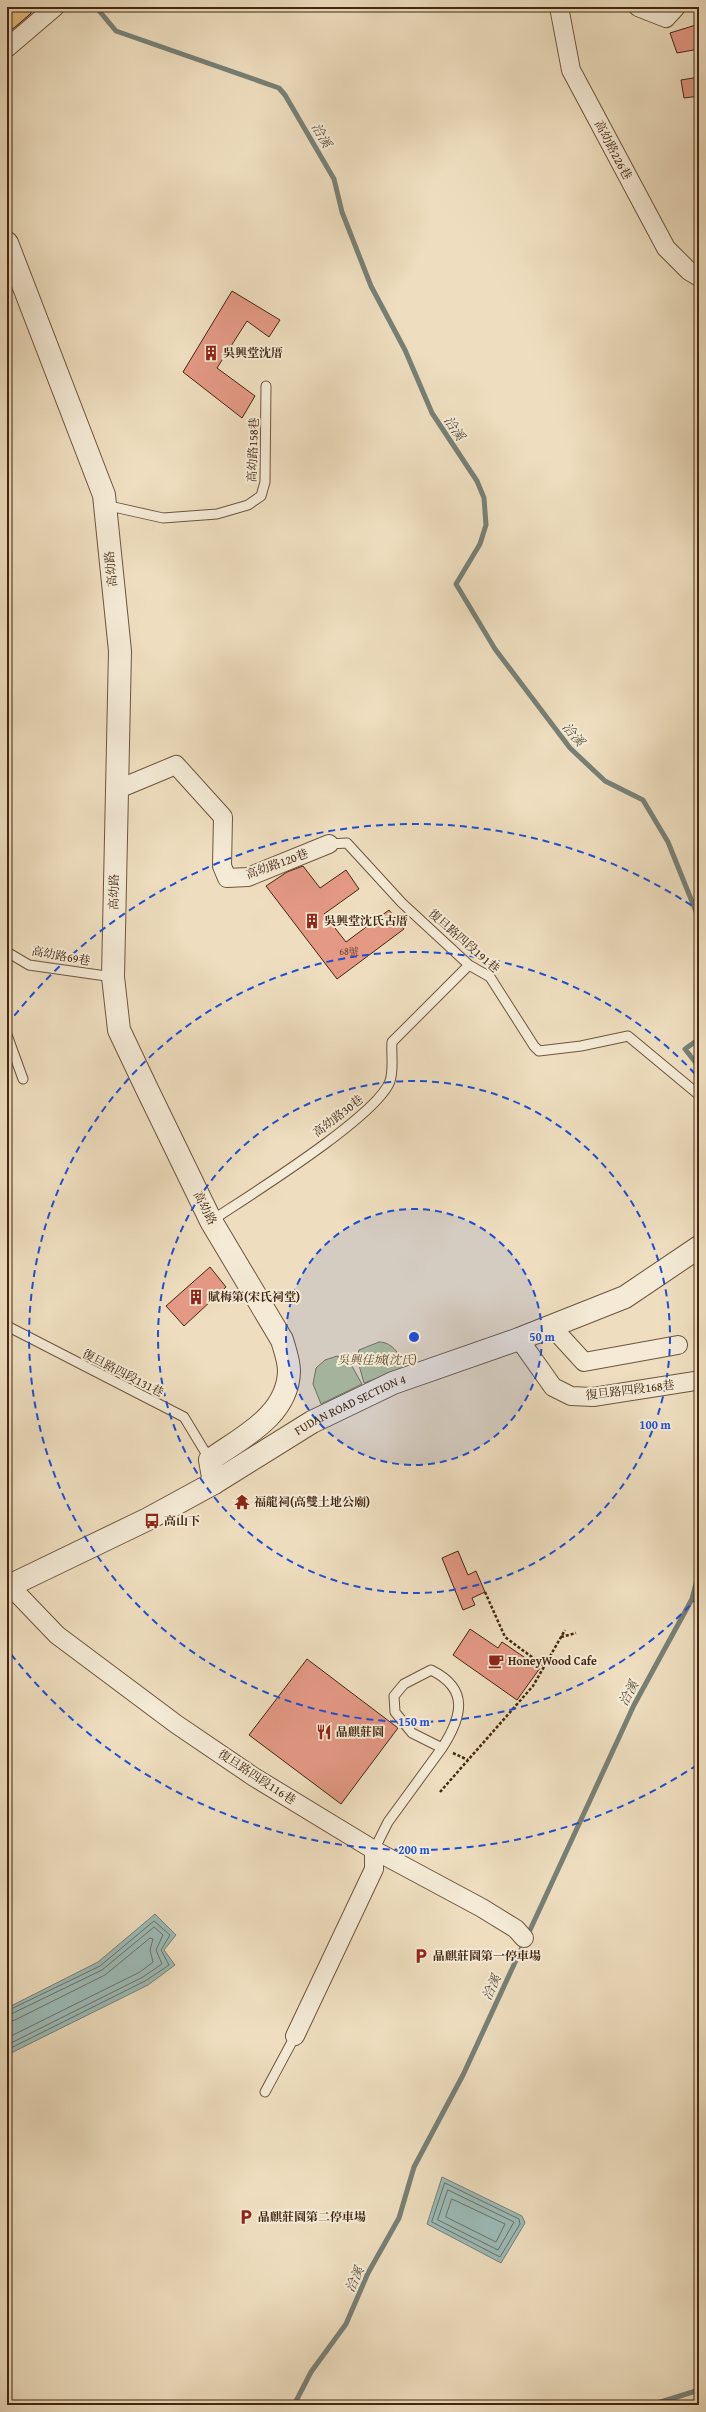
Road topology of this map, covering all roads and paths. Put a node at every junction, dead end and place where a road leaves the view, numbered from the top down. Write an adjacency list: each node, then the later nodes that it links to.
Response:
1 (21, 7): 6 (highway)
2 (55, 7): 7 (street)
3 (559, 7): 9 (street, 高幼路226巷)
4 (638, 7): 5 (street)
5 (676, 7)
6 (7, 20)
7 (7, 48)
8 (7, 243): 11 (street, 高幼路)
9 (699, 277)
10 (266, 386): 11 (lane, 高幼路158巷)
11 (105, 505): 12 (street, 高幼路)
12 (116, 790): 13 (street, 高幼路120巷); 16 (street, 高幼路)
13 (329, 844): 15 (lane, 復旦路四段191巷)
14 (7, 952): 16 (lane, 高幼路69巷)
15 (470, 965): 19 (lane, 復旦路四段191巷); 20 (lane, 高幼路30巷)
16 (113, 977): 20 (street, 高幼路)
17 (7, 1035): 18 (lane)
18 (23, 1080)
19 (699, 1095)
20 (212, 1221): 27 (street, 高幼路)
21 (699, 1247): 23 (street, FUDAN ROAD SECTION 4)
22 (7, 1326): 27 (lane, 復旦路四段131巷)
23 (552, 1327): 24 (street, FUDAN ROAD SECTION 4); 25 (street)
24 (519, 1340): 26 (street, 復旦路四段168巷); 28 (street, FUDAN ROAD SECTION 4)
25 (678, 1345)
26 (695, 1382)
27 (210, 1460): 28 (street)
28 (214, 1483): 29 (street, FUDAN ROAD SECTION 4)
29 (9, 1586): 37 (street, 復旦路四段116巷)
30 (485, 1592): 34 (path)
31 (565, 1630): 33 (path)
32 (576, 1633): 33 (path)
33 (561, 1637): 34 (path)
34 (544, 1666): 36 (path)
35 (442, 1748): 35 (lane); 37 (lane)
36 (440, 1792)
37 (374, 1850): 38 (street, 復旦路四段116巷); 39 (street)
38 (524, 1938)
39 (295, 2036): 40 (lane)
40 (265, 2092)

